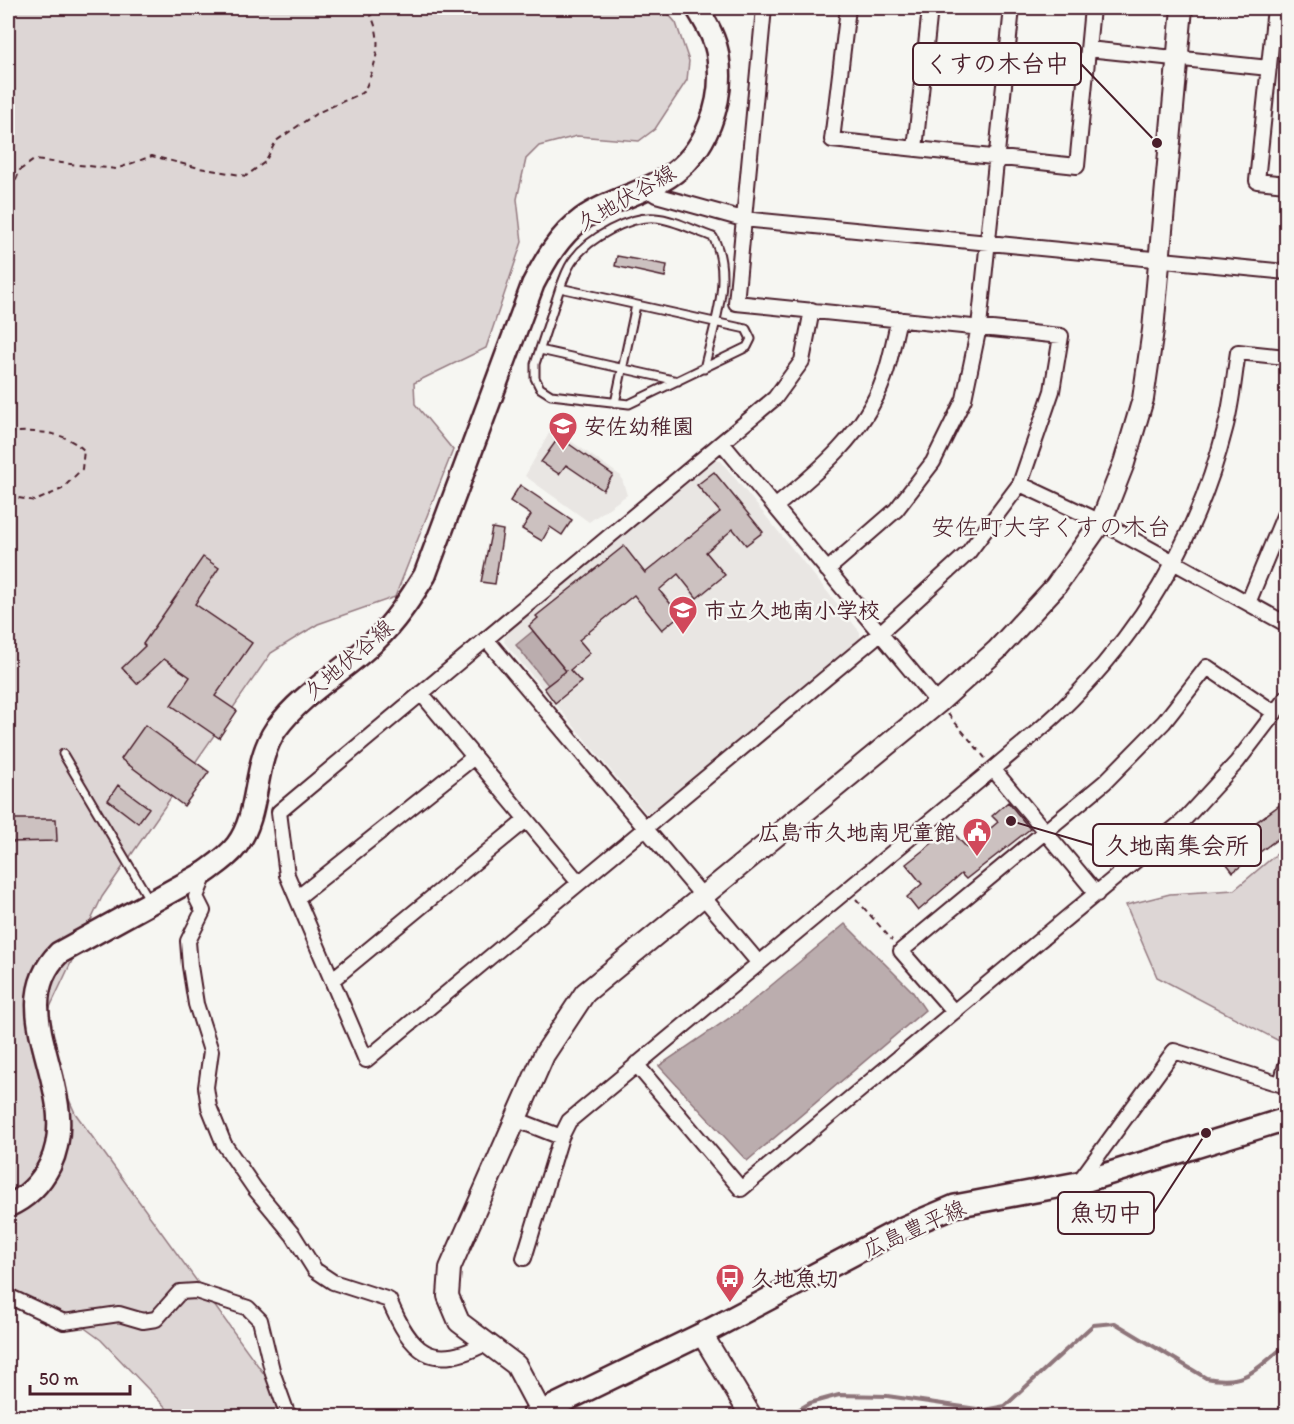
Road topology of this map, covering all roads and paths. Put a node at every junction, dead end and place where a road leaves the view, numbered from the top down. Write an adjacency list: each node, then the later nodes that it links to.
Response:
1 (367, 8): 17 (path)
2 (697, 8): 16 (main road, 久地伏谷線)
3 (764, 8): 18 (street)
4 (848, 8): 13 (street)
5 (930, 8): 13 (street)
6 (1012, 8): 14 (street)
7 (1092, 8): 10 (street)
8 (1182, 8): 11 (street)
9 (1275, 8): 12 (street)
10 (1089, 49): 11 (street); 14 (street)
11 (1178, 58): 12 (street); 20 (street)
12 (1269, 68): 15 (street)
13 (915, 149): 14 (street)
14 (997, 158): 19 (street)
15 (1287, 184)
16 (646, 189): 18 (street); 57 (main road, 久地伏谷線)
17 (8, 200)
18 (742, 219): 19 (street); 24 (street)
19 (988, 243): 20 (street); 27 (street)
20 (1158, 259): 21 (street); 40 (street)
21 (1287, 272)
22 (560, 288): 23 (lane); 26 (lane); 28 (lane)
23 (636, 305): 26 (lane); 30 (lane)
24 (812, 310): 25 (street); 35 (street)
25 (899, 319): 27 (street); 38 (street)
26 (714, 322): 31 (lane); 31 (lane)
27 (979, 327): 36 (street); 42 (street)
28 (540, 351): 30 (lane); 33 (lane)
29 (1287, 357): 41 (street)
30 (622, 369): 32 (lane); 33 (lane)
31 (704, 369): 32 (lane)
32 (678, 382): 33 (lane)
33 (615, 403)
34 (8, 432): 37 (path)
35 (722, 443): 38 (street); 46 (street)
36 (1020, 484): 40 (street); 45 (street)
37 (8, 496)
38 (775, 507): 42 (street)
39 (1287, 511): 43 (street)
40 (1101, 522): 41 (street); 49 (street)
41 (1176, 564): 43 (street); 53 (street)
42 (827, 570): 45 (street)
43 (1248, 603): 44 (street)
44 (1287, 624)
45 (879, 634): 49 (street); 55 (street)
46 (486, 639): 47 (street); 55 (street)
47 (421, 693): 52 (street); 62 (street)
48 (1287, 698): 50 (street)
49 (941, 706): 53 (path); 61 (street)
50 (1275, 713): 56 (street); 60 (street)
51 (63, 754): 63 (lane)
52 (474, 757): 54 (street); 62 (street)
53 (991, 765): 56 (street); 65 (street)
54 (526, 820): 58 (street); 66 (street)
55 (644, 829): 58 (street); 61 (street)
56 (1045, 831): 60 (street); 67 (street)
57 (206, 872): 63 (main road, 久地伏谷線); 79 (street)
58 (579, 883): 66 (street)
59 (852, 893): 64 (path)
60 (1097, 894): 67 (street)
61 (701, 896): 65 (street); 71 (street)
62 (297, 898): 66 (street)
63 (151, 901): 75 (main road, 久地伏谷線)
64 (897, 946)
65 (758, 962): 68 (street)
66 (332, 980)
67 (954, 1012): 68 (street)
68 (636, 1064): 73 (street)
69 (1287, 1065): 70 (street)
70 (1284, 1085): 74 (street)
71 (515, 1119): 73 (street); 79 (street)
72 (1287, 1119): 74 (main road, 広島豊平線)
73 (561, 1137): 76 (street)
74 (1078, 1183): 78 (main road, 広島豊平線)
75 (8, 1206)
76 (524, 1258)
77 (8, 1296): 81 (street)
78 (702, 1334): 80 (main road, 広島豊平線); 82 (street)
79 (486, 1343): 80 (street)
80 (537, 1414)
81 (291, 1416)
82 (751, 1416)

